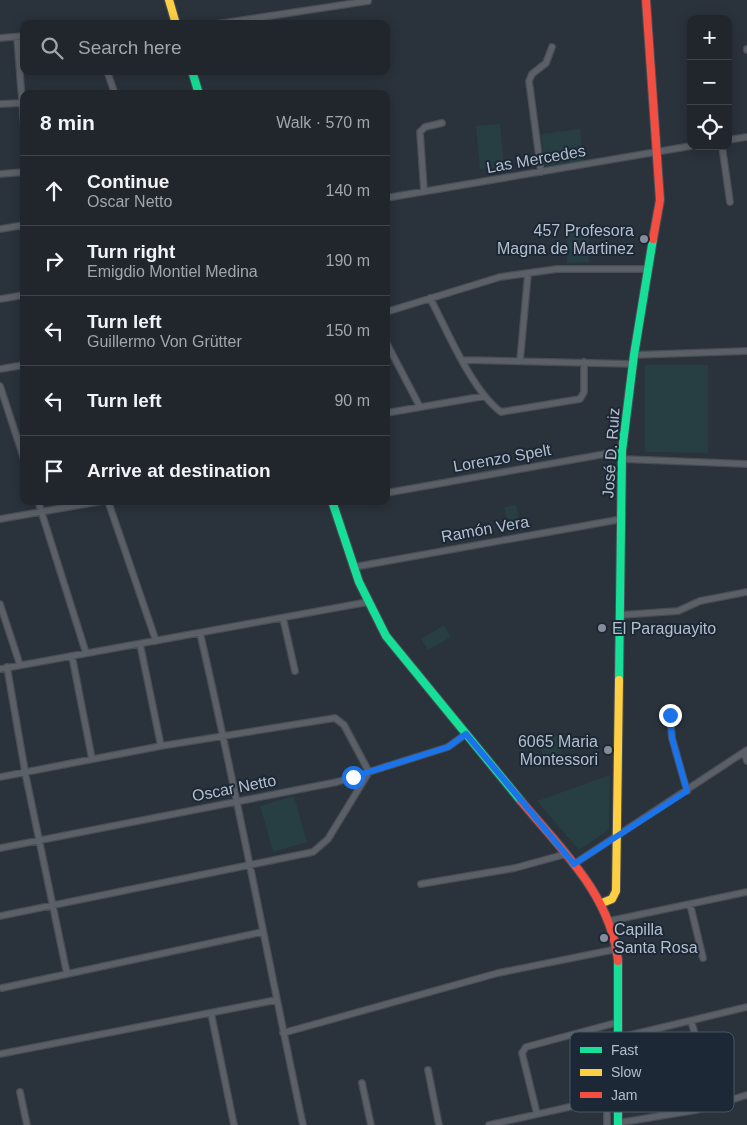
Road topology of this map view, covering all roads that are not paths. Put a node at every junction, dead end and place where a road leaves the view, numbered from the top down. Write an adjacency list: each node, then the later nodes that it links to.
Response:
1 (169, 0): 4 (street)
2 (646, 0): 22 (street, José D. Ruiz)
3 (368, 1): 5 (street)
4 (175, 20)
5 (243, 20)
6 (20, 36): 7 (street)
7 (0, 38)
8 (552, 46): 24 (street)
9 (21, 75): 12 (street)
10 (108, 75): 13 (street)
11 (193, 75): 14 (street)
12 (22, 90)
13 (113, 90)
14 (198, 90)
15 (20, 103): 16 (street)
16 (0, 104)
17 (442, 123): 26 (street)
18 (747, 137): 19 (street)
19 (732, 139)
20 (687, 147): 22 (street, Las Mercedes)
21 (723, 150): 28 (street)
22 (658, 152): 24 (street, Las Mercedes); 31 (street, José D. Ruiz)
23 (20, 172): 25 (street)
24 (542, 172): 26 (street, Las Mercedes)
25 (0, 174)
26 (424, 192): 27 (street, Las Mercedes)
27 (390, 197)
28 (730, 202)
29 (20, 226): 30 (street)
30 (0, 229)
31 (649, 269): 32 (street); 39 (street, José D. Ruiz)
32 (528, 273): 34 (street); 41 (street)
33 (20, 296): 35 (street)
34 (430, 298): 36 (street); 40 (street)
35 (0, 299)
36 (390, 311)
37 (390, 350): 47 (street)
38 (747, 351): 39 (street)
39 (633, 359): 42 (street); 50 (street, José D. Ruiz)
40 (462, 360): 41 (street); 46 (street)
41 (520, 361): 42 (street)
42 (584, 362): 46 (street)
43 (20, 366): 44 (street)
44 (0, 369)
45 (0, 386): 49 (street)
46 (485, 396): 47 (street)
47 (420, 407): 48 (street)
48 (390, 412)
49 (20, 447)
50 (622, 455): 51 (street, Lorenzo Spelt); 52 (street, Lorenzo Spelt); 59 (street, José D. Ruiz)
51 (747, 464)
52 (390, 492)
53 (39, 505): 57 (street)
54 (80, 505): 57 (street)
55 (109, 505): 67 (street)
56 (336, 505): 60 (street)
57 (41, 512): 58 (street); 69 (street)
58 (0, 519)
59 (622, 519): 60 (street, Ramón Vera); 64 (street, José D. Ruiz)
60 (354, 567): 62 (street)
61 (747, 592): 64 (street)
62 (368, 602): 65 (street); 76 (street)
63 (0, 604): 71 (street)
64 (620, 615): 87 (street, José D. Ruiz)
65 (283, 618): 66 (street); 74 (street)
66 (200, 633): 67 (street); 77 (street)
67 (156, 641): 68 (street)
68 (140, 644): 69 (street); 78 (street)
69 (86, 653): 70 (street)
70 (72, 656): 71 (street); 80 (street)
71 (20, 665): 72 (street)
72 (7, 668): 73 (street); 82 (street)
73 (0, 669)
74 (295, 671)
75 (670, 715): 85 (street)
76 (466, 734): 83 (street, Oscar Netto); 90 (street)
77 (224, 736): 78 (street); 83 (street); 86 (street)
78 (161, 746): 80 (street)
79 (745, 751): 81 (street); 85 (street)
80 (92, 759): 82 (street)
81 (747, 761)
82 (25, 772): 84 (street); 88 (street)
83 (369, 772): 86 (street, Oscar Netto); 92 (street)
84 (0, 777)
85 (687, 791): 87 (street)
86 (238, 801): 88 (street, Oscar Netto); 92 (street)
87 (617, 834): 91 (street); 95 (street, José D. Ruiz)
88 (39, 840): 89 (street, Oscar Netto); 97 (street)
89 (0, 848)
90 (566, 854): 91 (street); 93 (street)
91 (574, 864): 95 (street)
92 (249, 867): 97 (street); 100 (street)
93 (421, 884)
94 (747, 892): 96 (street)
95 (602, 904): 99 (street)
96 (690, 904): 99 (street); 102 (street)
97 (53, 906): 98 (street); 103 (street)
98 (0, 916)
99 (609, 920): 101 (street)
100 (262, 932): 103 (street); 105 (street)
101 (617, 949): 109 (street); 114 (street)
102 (703, 958)
103 (67, 974): 104 (street)
104 (2, 988)
105 (276, 1000): 107 (street); 114 (street)
106 (747, 1007): 108 (street)
107 (211, 1013): 116 (street); 128 (street)
108 (692, 1021): 112 (street); 113 (street)
109 (619, 1022): 110 (street); 111 (street)
110 (582, 1032)
111 (618, 1032)
112 (644, 1032)
113 (695, 1032)
114 (283, 1033): 129 (street)
115 (570, 1035): 125 (street)
116 (0, 1054)
117 (428, 1070): 131 (street)
118 (362, 1083): 130 (street)
119 (20, 1092): 127 (street)
120 (747, 1095): 121 (street)
121 (734, 1099)
122 (570, 1106): 125 (street)
123 (607, 1112): 133 (street)
124 (677, 1112): 126 (street)
125 (537, 1114): 132 (street)
126 (618, 1124)
127 (27, 1125)
128 (234, 1125)
129 (303, 1125)
130 (371, 1125)
131 (439, 1125)
132 (489, 1125)
133 (607, 1125)

